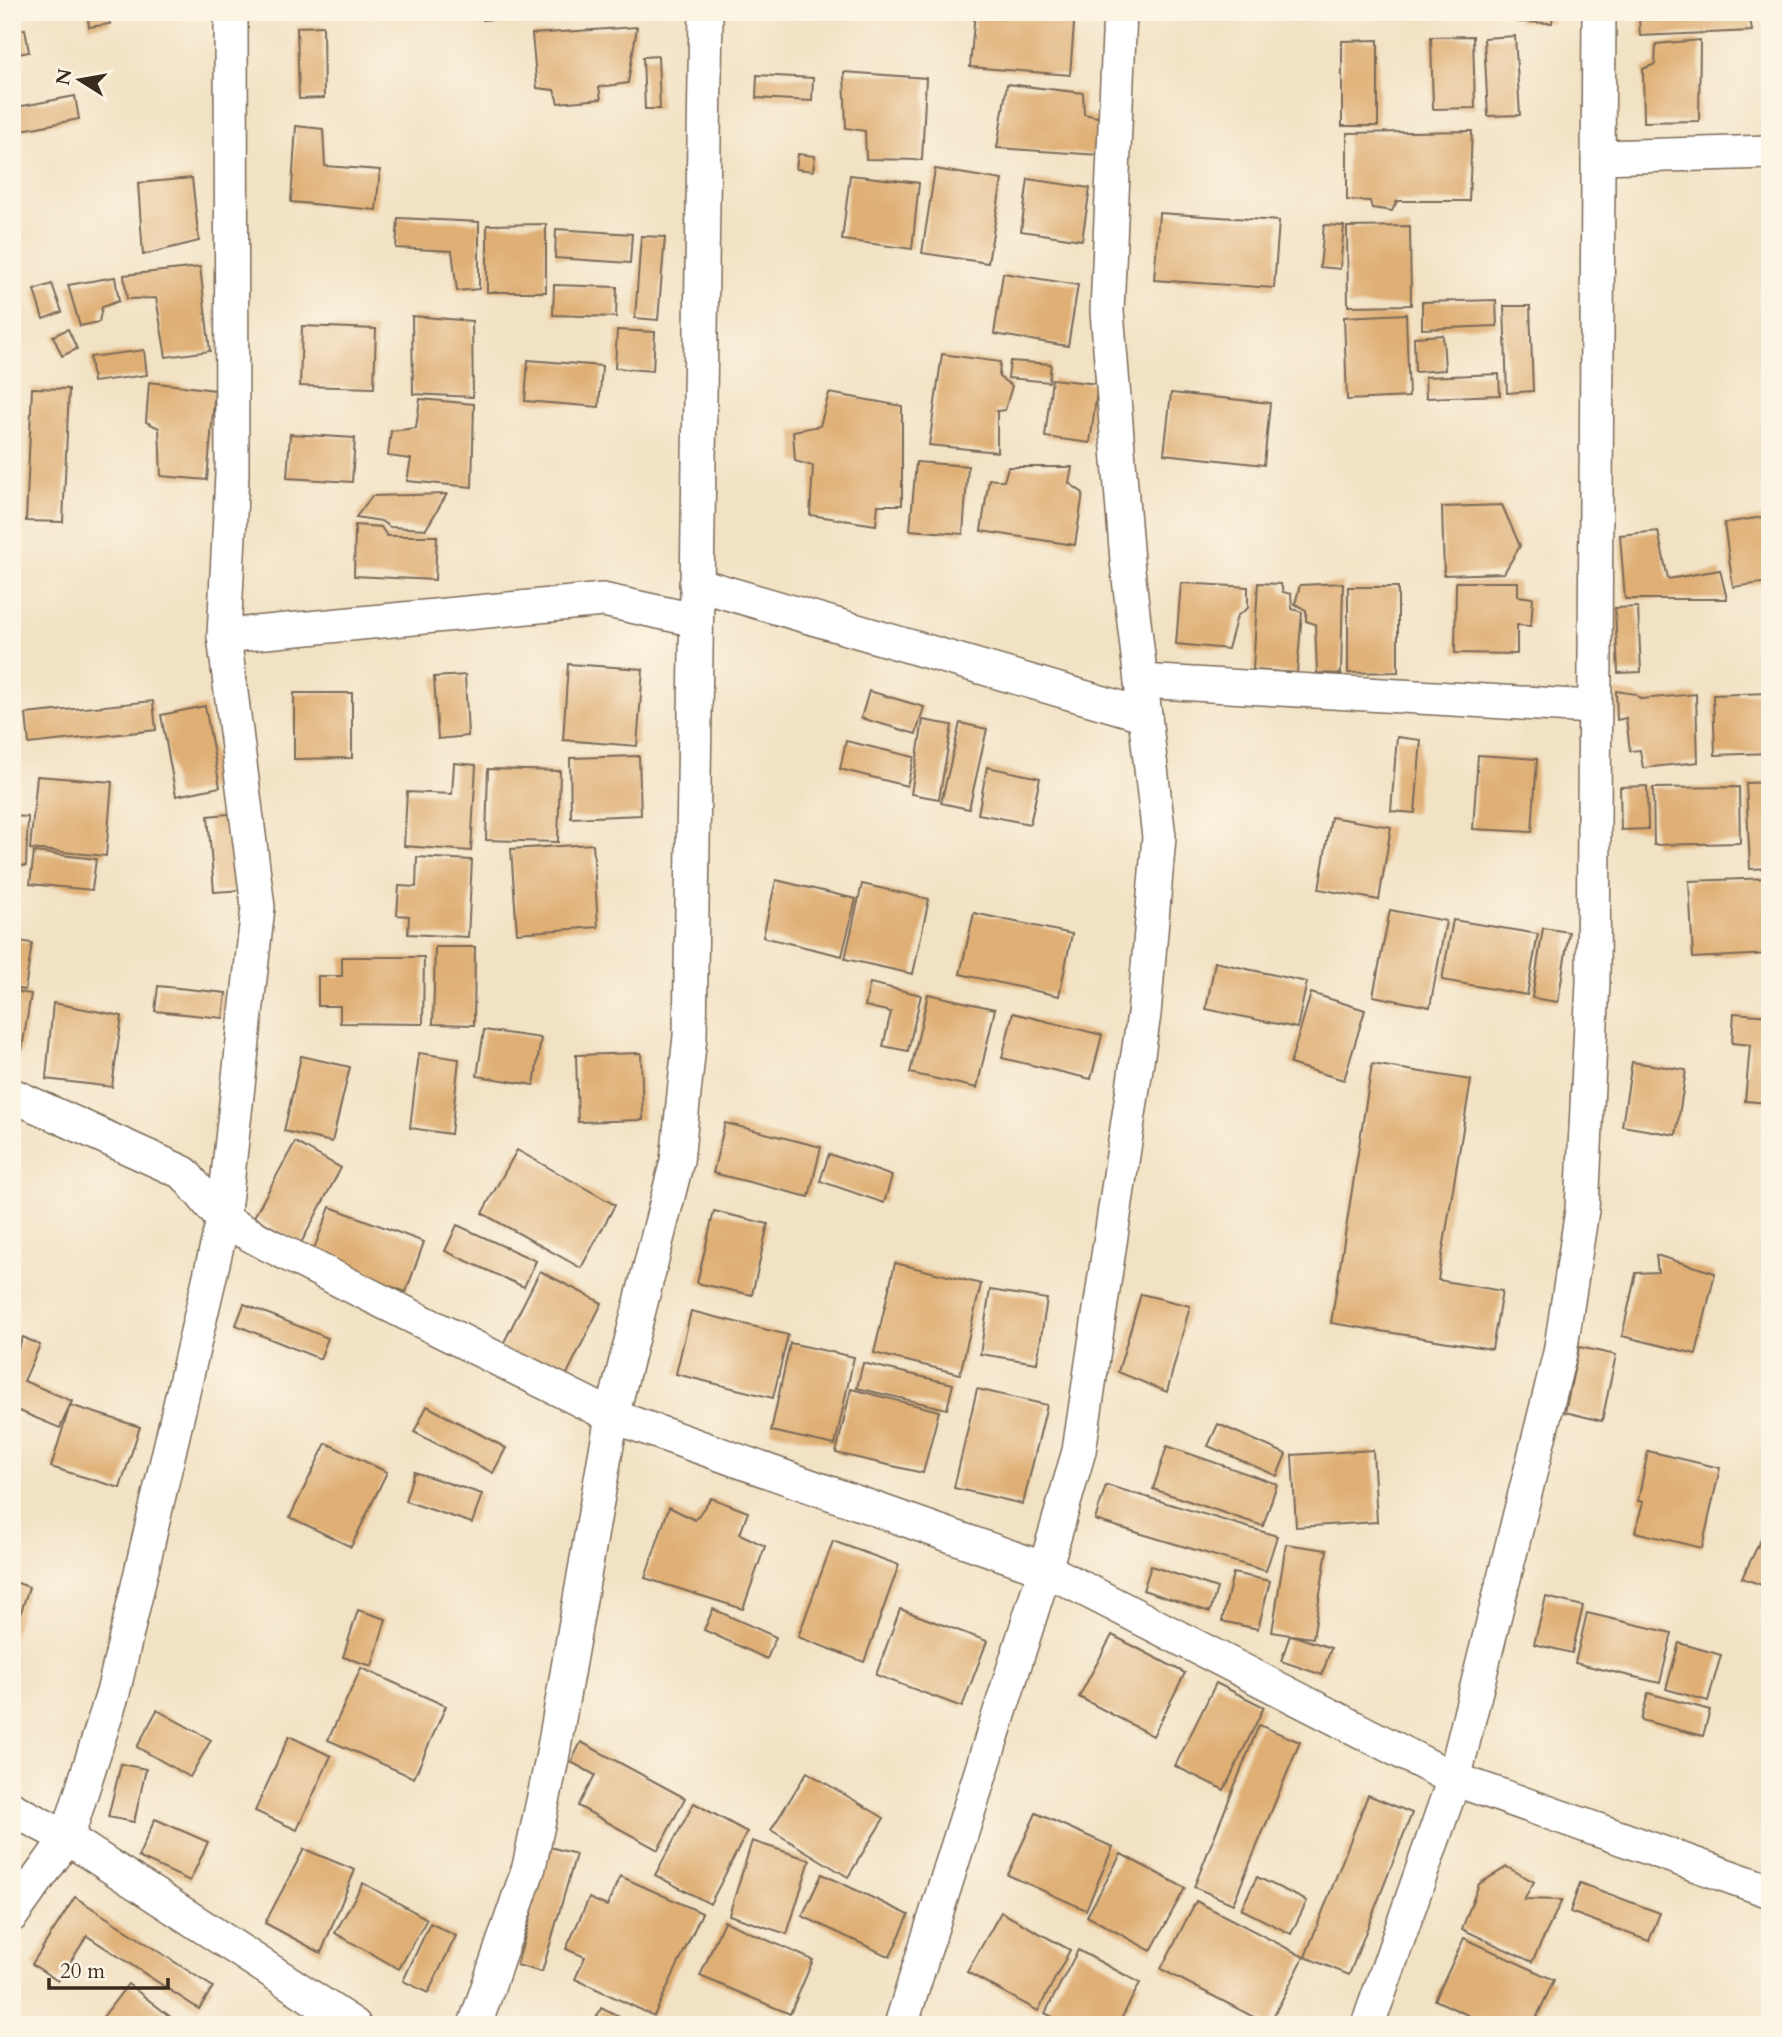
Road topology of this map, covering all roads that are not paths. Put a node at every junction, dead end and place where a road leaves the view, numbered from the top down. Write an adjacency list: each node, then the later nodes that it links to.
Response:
1 (231, 12): 9 (street)
2 (706, 12): 7 (street)
3 (1120, 12): 10 (street)
4 (1599, 12): 6 (street)
5 (1770, 152): 6 (street)
6 (1600, 157): 11 (street)
7 (695, 584): 8 (street); 12 (street)
8 (695, 620): 9 (street); 15 (street)
9 (224, 636): 14 (street)
10 (1141, 681): 11 (street); 12 (street)
11 (1592, 707): 17 (street)
12 (1145, 715): 16 (street)
13 (12, 1095): 14 (street)
14 (223, 1220): 15 (street); 19 (street)
15 (612, 1416): 16 (street); 23 (street)
16 (1045, 1569): 17 (street); 24 (street)
17 (1454, 1779): 20 (street); 25 (street)
18 (12, 1809): 19 (street)
19 (67, 1838): 21 (street); 22 (street)
20 (1770, 1891)
21 (12, 1915)
22 (354, 2025)
23 (475, 2025)
24 (901, 2025)
25 (1368, 2025)

